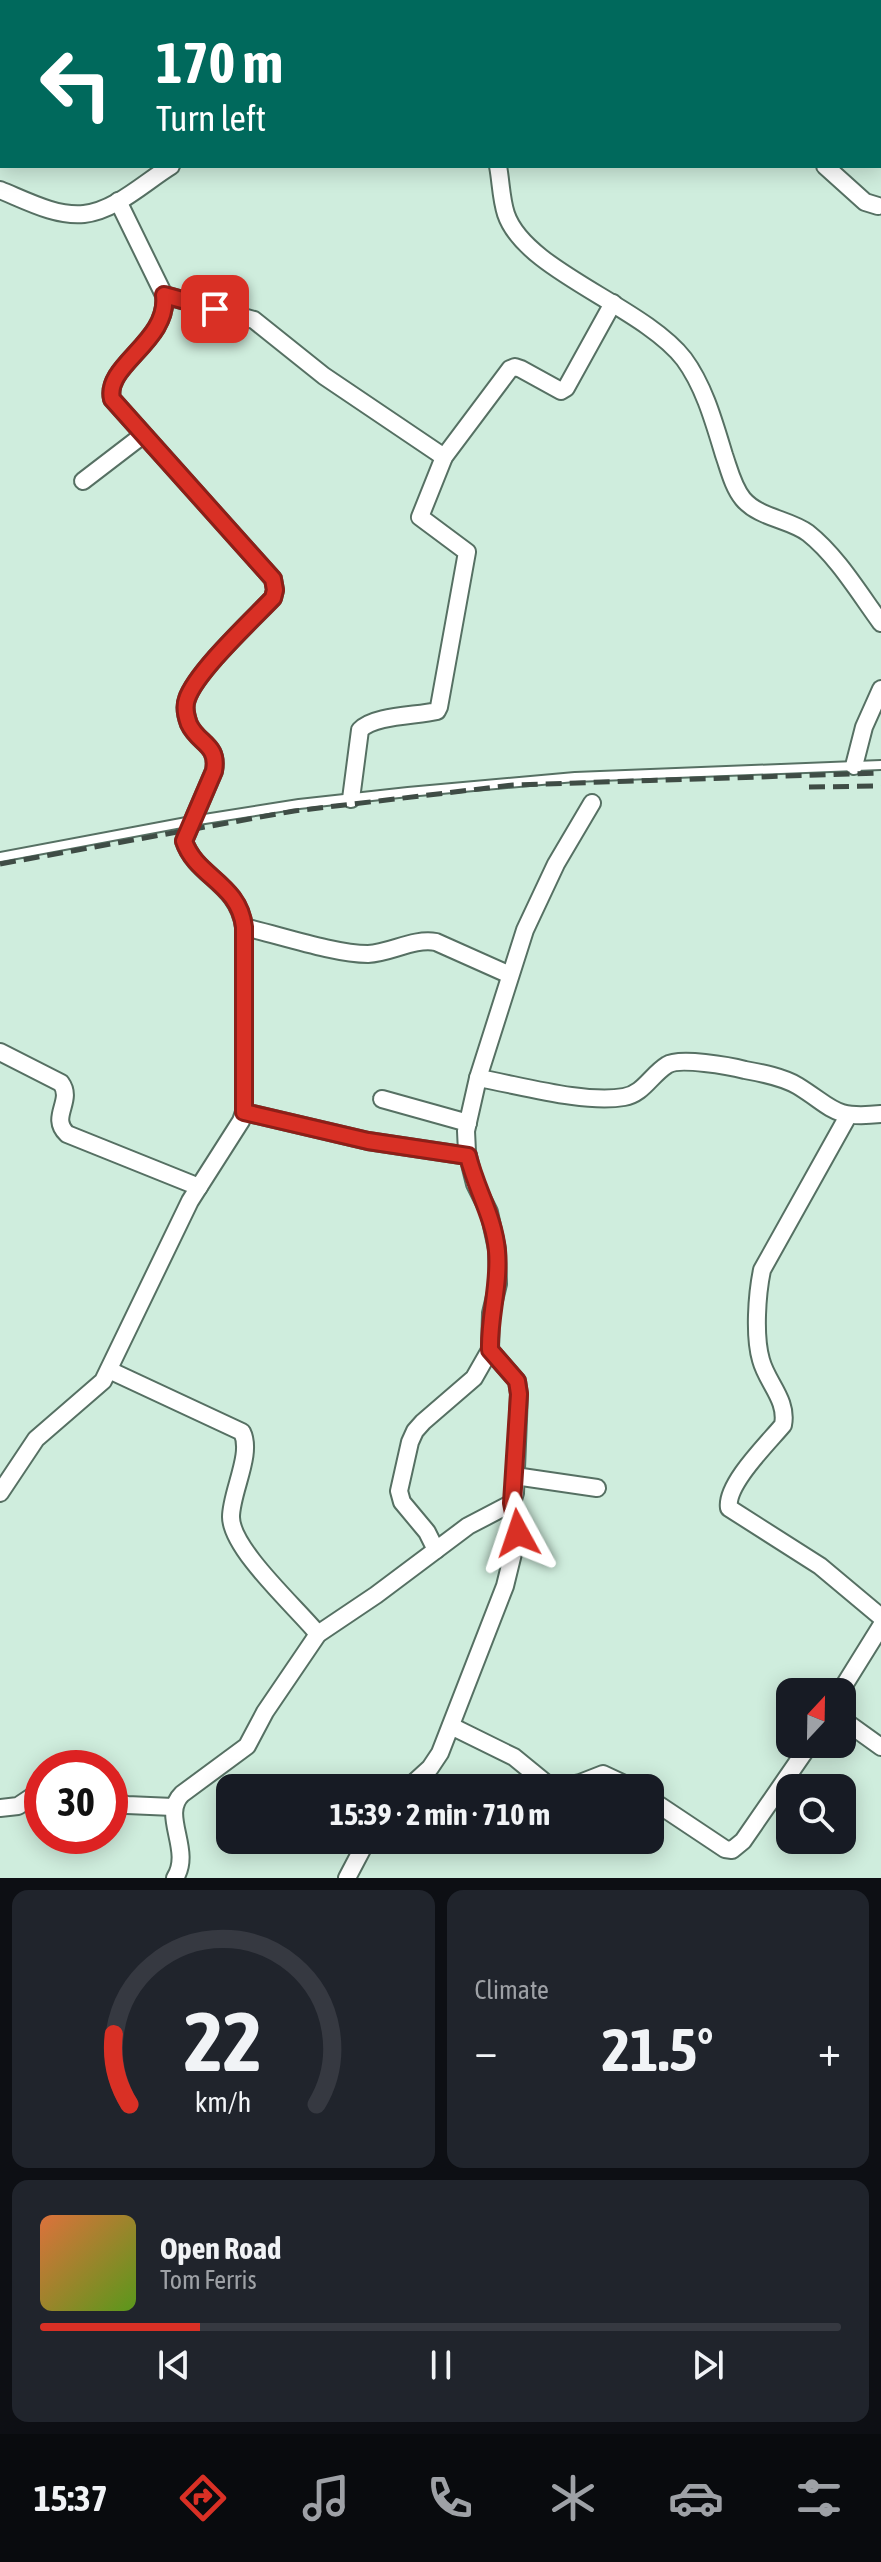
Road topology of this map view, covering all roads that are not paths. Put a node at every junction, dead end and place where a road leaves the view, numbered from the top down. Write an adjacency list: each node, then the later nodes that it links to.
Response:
1 (168, 168): 5 (street)
2 (498, 168): 8 (street)
3 (827, 168): 6 (street)
4 (0, 190): 5 (street)
5 (118, 201): 7 (street)
6 (880, 207)
7 (164, 295): 9 (street); 10 (street)
8 (613, 303): 10 (street); 12 (street)
9 (143, 435): 11 (street); 18 (street)
10 (444, 457): 16 (street)
11 (83, 481)
12 (881, 623)
13 (881, 689): 15 (street)
14 (881, 765): 15 (lane)
15 (854, 766): 16 (lane)
16 (351, 799): 18 (lane)
17 (592, 803): 21 (street)
18 (192, 821): 19 (lane); 20 (street)
19 (0, 857)
20 (244, 927): 21 (street); 25 (street)
21 (510, 975): 23 (street)
22 (0, 1052): 30 (street)
23 (478, 1078): 27 (street); 28 (street)
24 (382, 1099): 28 (street)
25 (244, 1112): 29 (street); 30 (street)
26 (881, 1114): 27 (street)
27 (848, 1116): 38 (street)
28 (468, 1123): 29 (street)
29 (468, 1156): 31 (street)
30 (199, 1187): 32 (street)
31 (490, 1350): 33 (street); 37 (street)
32 (109, 1370): 35 (street); 40 (street)
33 (515, 1476): 34 (street); 36 (street)
34 (597, 1488)
35 (0, 1493)
36 (512, 1503): 37 (street); 42 (street)
37 (436, 1550): 40 (street)
38 (881, 1617)
39 (881, 1626): 41 (street)
40 (318, 1634): 50 (street)
41 (849, 1678)
42 (451, 1726): 46 (street); 47 (street)
43 (856, 1729): 44 (street)
44 (881, 1747)
45 (800, 1758): 52 (street)
46 (423, 1774)
47 (535, 1774)
48 (24, 1802): 51 (street)
49 (128, 1805): 50 (street)
50 (173, 1807): 54 (street)
51 (0, 1808)
52 (664, 1808)
53 (360, 1854): 55 (street)
54 (175, 1878)
55 (348, 1878)

